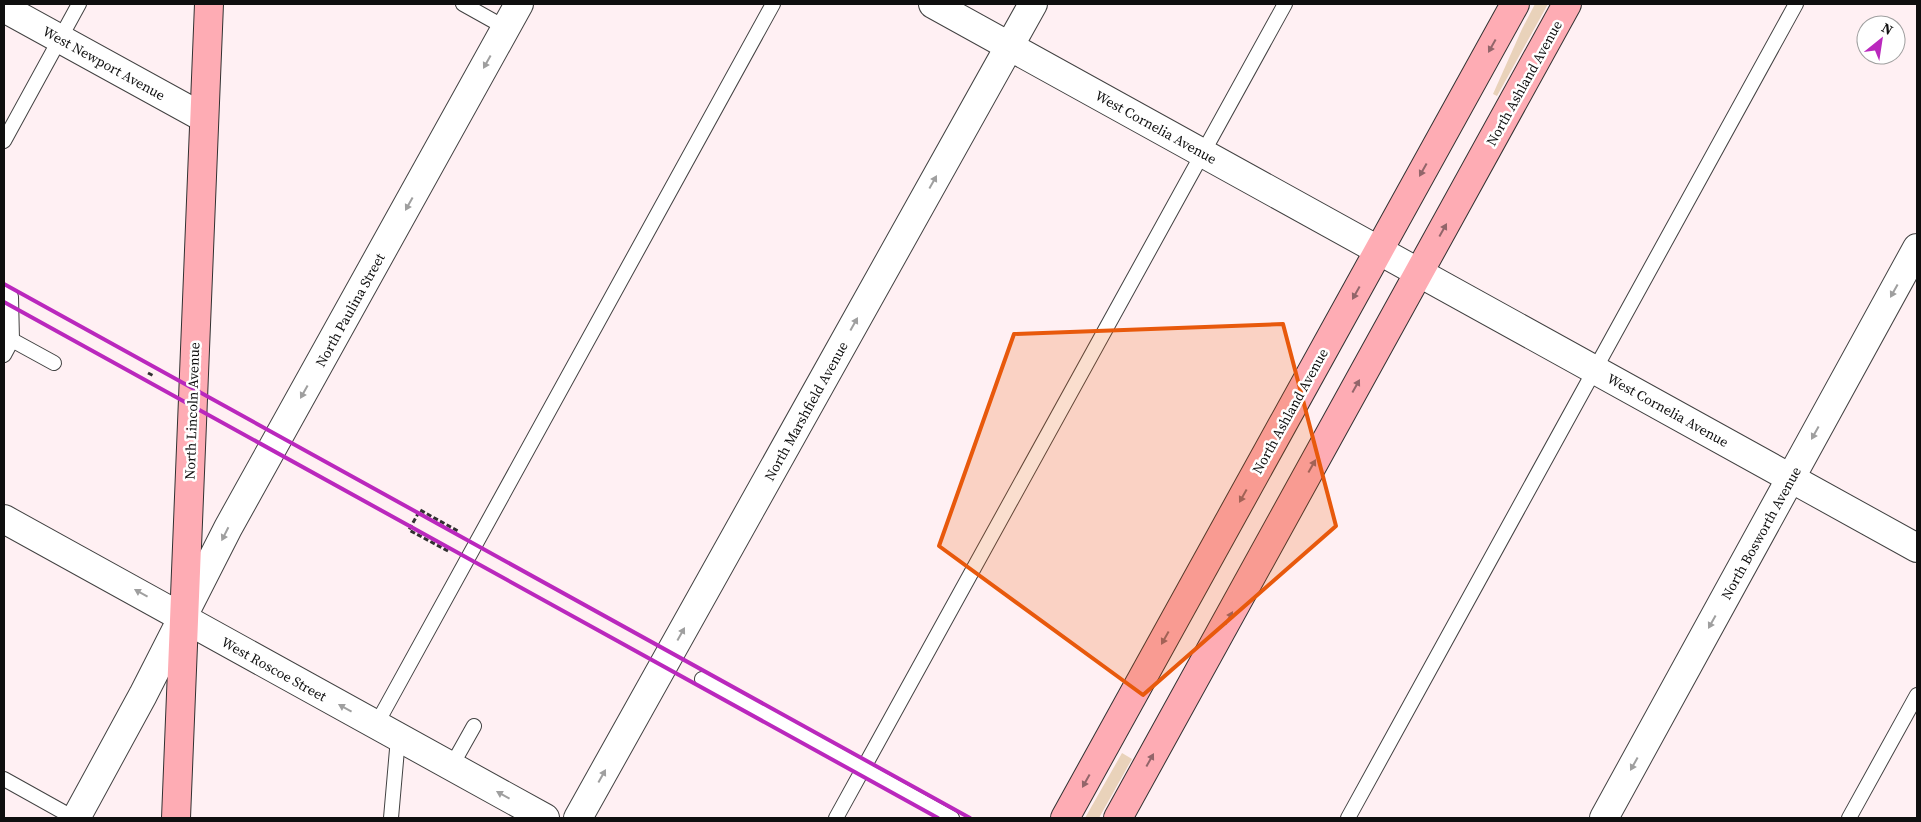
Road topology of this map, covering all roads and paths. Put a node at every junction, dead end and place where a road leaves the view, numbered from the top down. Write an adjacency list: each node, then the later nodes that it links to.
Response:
1 (79, 4): 14 (lane)
2 (209, 4): 16 (main road, North Lincoln Avenue)
3 (464, 4): 13 (lane)
4 (519, 4): 13 (street, North Paulina Street)
5 (773, 4): 31 (lane)
6 (933, 4): 15 (street, West Cornelia Avenue)
7 (1033, 4): 15 (street, North Marshfield Avenue)
8 (1285, 4): 18 (lane)
9 (1516, 4): 20 (main road, North Ashland Avenue, one-way to 20)
10 (1567, 4): 21 (main road, North Ashland Avenue, one-way to 10)
11 (1796, 4): 26 (lane)
12 (4, 8): 14 (street, West Newport Avenue)
13 (506, 28): 34 (street, North Paulina Street, one-way to 34)
14 (60, 39): 16 (street, West Newport Avenue); 17 (lane)
15 (1010, 46): 18 (street, West Cornelia Avenue); 46 (street, North Marshfield Avenue, one-way to 15)
16 (204, 118): 34 (main road, North Lincoln Avenue)
17 (4, 141)
18 (1203, 153): 20 (street, West Cornelia Avenue); 40 (lane)
19 (1917, 248): 29 (street, North Bosworth Avenue, one-way to 29)
20 (1379, 250): 21 (street, West Cornelia Avenue); 49 (main road, North Ashland Avenue, one-way to 49)
21 (1419, 272): 26 (street, West Cornelia Avenue); 50 (main road, North Ashland Avenue, one-way to 21)
22 (4, 293): 23 (lane)
23 (12, 340): 24 (lane); 25 (lane)
24 (4, 354)
25 (54, 363)
26 (1595, 370): 29 (street, West Cornelia Avenue); 51 (lane)
27 (148, 373): 28 (path)
28 (154, 376)
29 (1791, 478): 32 (street, West Cornelia Avenue); 52 (street, North Bosworth Avenue, one-way to 52)
30 (4, 519): 34 (street, West Roscoe Street, one-way to 30)
31 (478, 542): 33 (lane); 33 (path)
32 (1917, 548)
33 (467, 562): 38 (lane)
34 (183, 618): 38 (street, West Roscoe Street, one-way to 34); 42 (street, North Paulina Street); 43 (main road, North Lincoln Avenue)
35 (702, 679): 40 (lane)
36 (1917, 695): 53 (lane)
37 (474, 726): 39 (lane)
38 (387, 732): 39 (street, West Roscoe Street); 44 (lane)
39 (451, 766): 45 (street, West Roscoe Street, one-way to 39)
40 (863, 769): 47 (lane); 48 (lane)
41 (4, 779): 42 (lane)
42 (75, 818)
43 (176, 818)
44 (391, 818)
45 (545, 818)
46 (578, 818)
47 (836, 818)
48 (952, 818)
49 (1065, 818)
50 (1118, 818)
51 (1348, 818)
52 (1604, 818)
53 (1849, 818)

